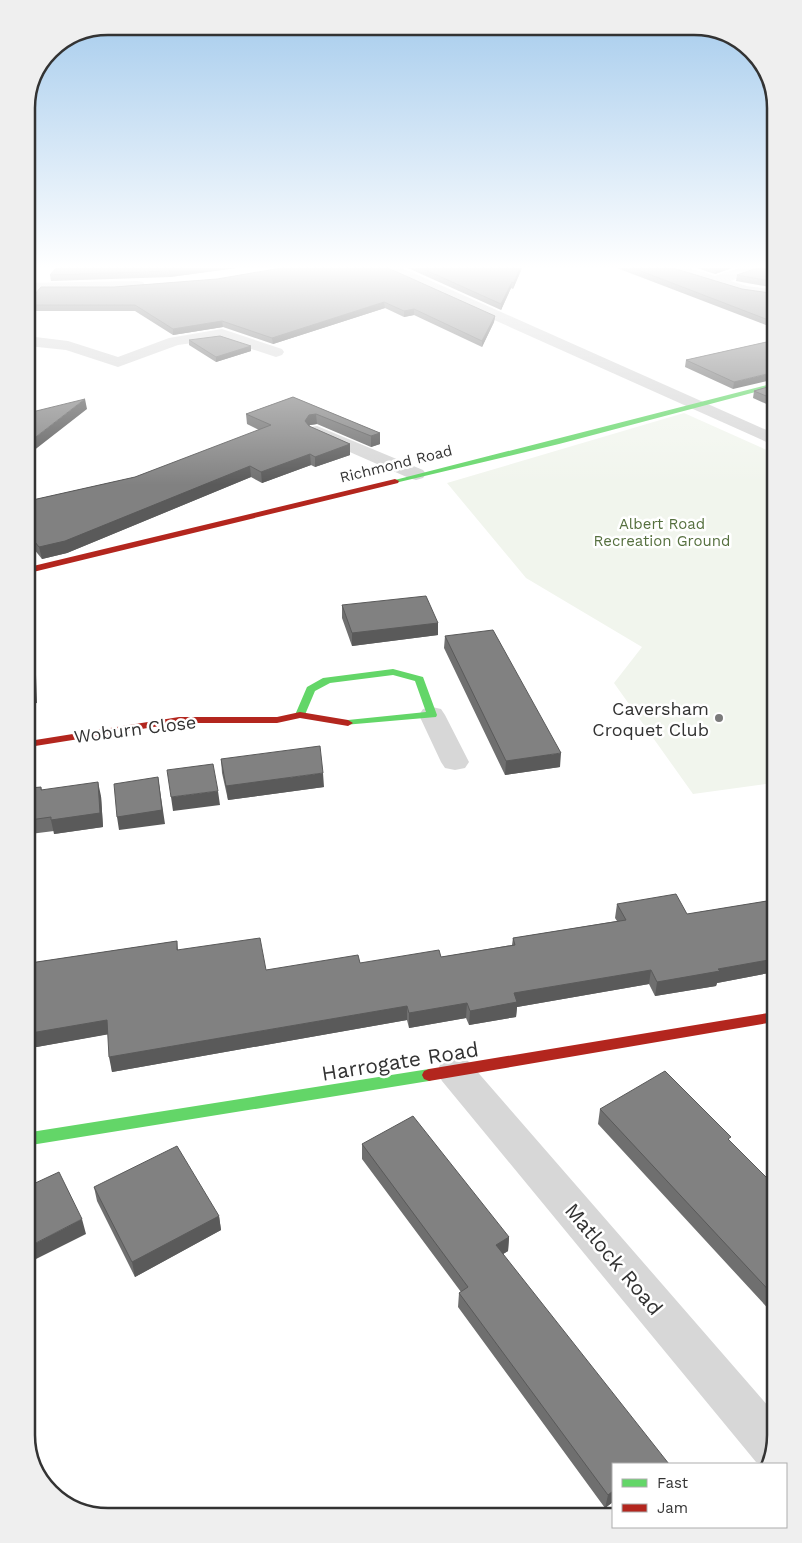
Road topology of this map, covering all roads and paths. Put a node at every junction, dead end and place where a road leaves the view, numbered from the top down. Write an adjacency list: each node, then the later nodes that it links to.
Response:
1 (182, 340): 4 (street)
2 (240, 340): 5 (street)
3 (550, 340): 7 (street)
4 (35, 342)
5 (276, 352)
6 (767, 387): 7 (street, Richmond Road)
7 (694, 405): 9 (street); 10 (street, Richmond Road)
8 (316, 431): 10 (street)
9 (767, 437)
10 (416, 474): 11 (street, Richmond Road)
11 (35, 568)
12 (300, 716): 13 (street, Woburn Close); 13 (street); 14 (street, Woburn Close)
13 (432, 716): 15 (street)
14 (35, 743)
15 (455, 762)
16 (767, 1018): 17 (street, Harrogate Road)
17 (455, 1071): 18 (street, Harrogate Road); 19 (street, Matlock Road)
18 (35, 1139)
19 (767, 1439)

